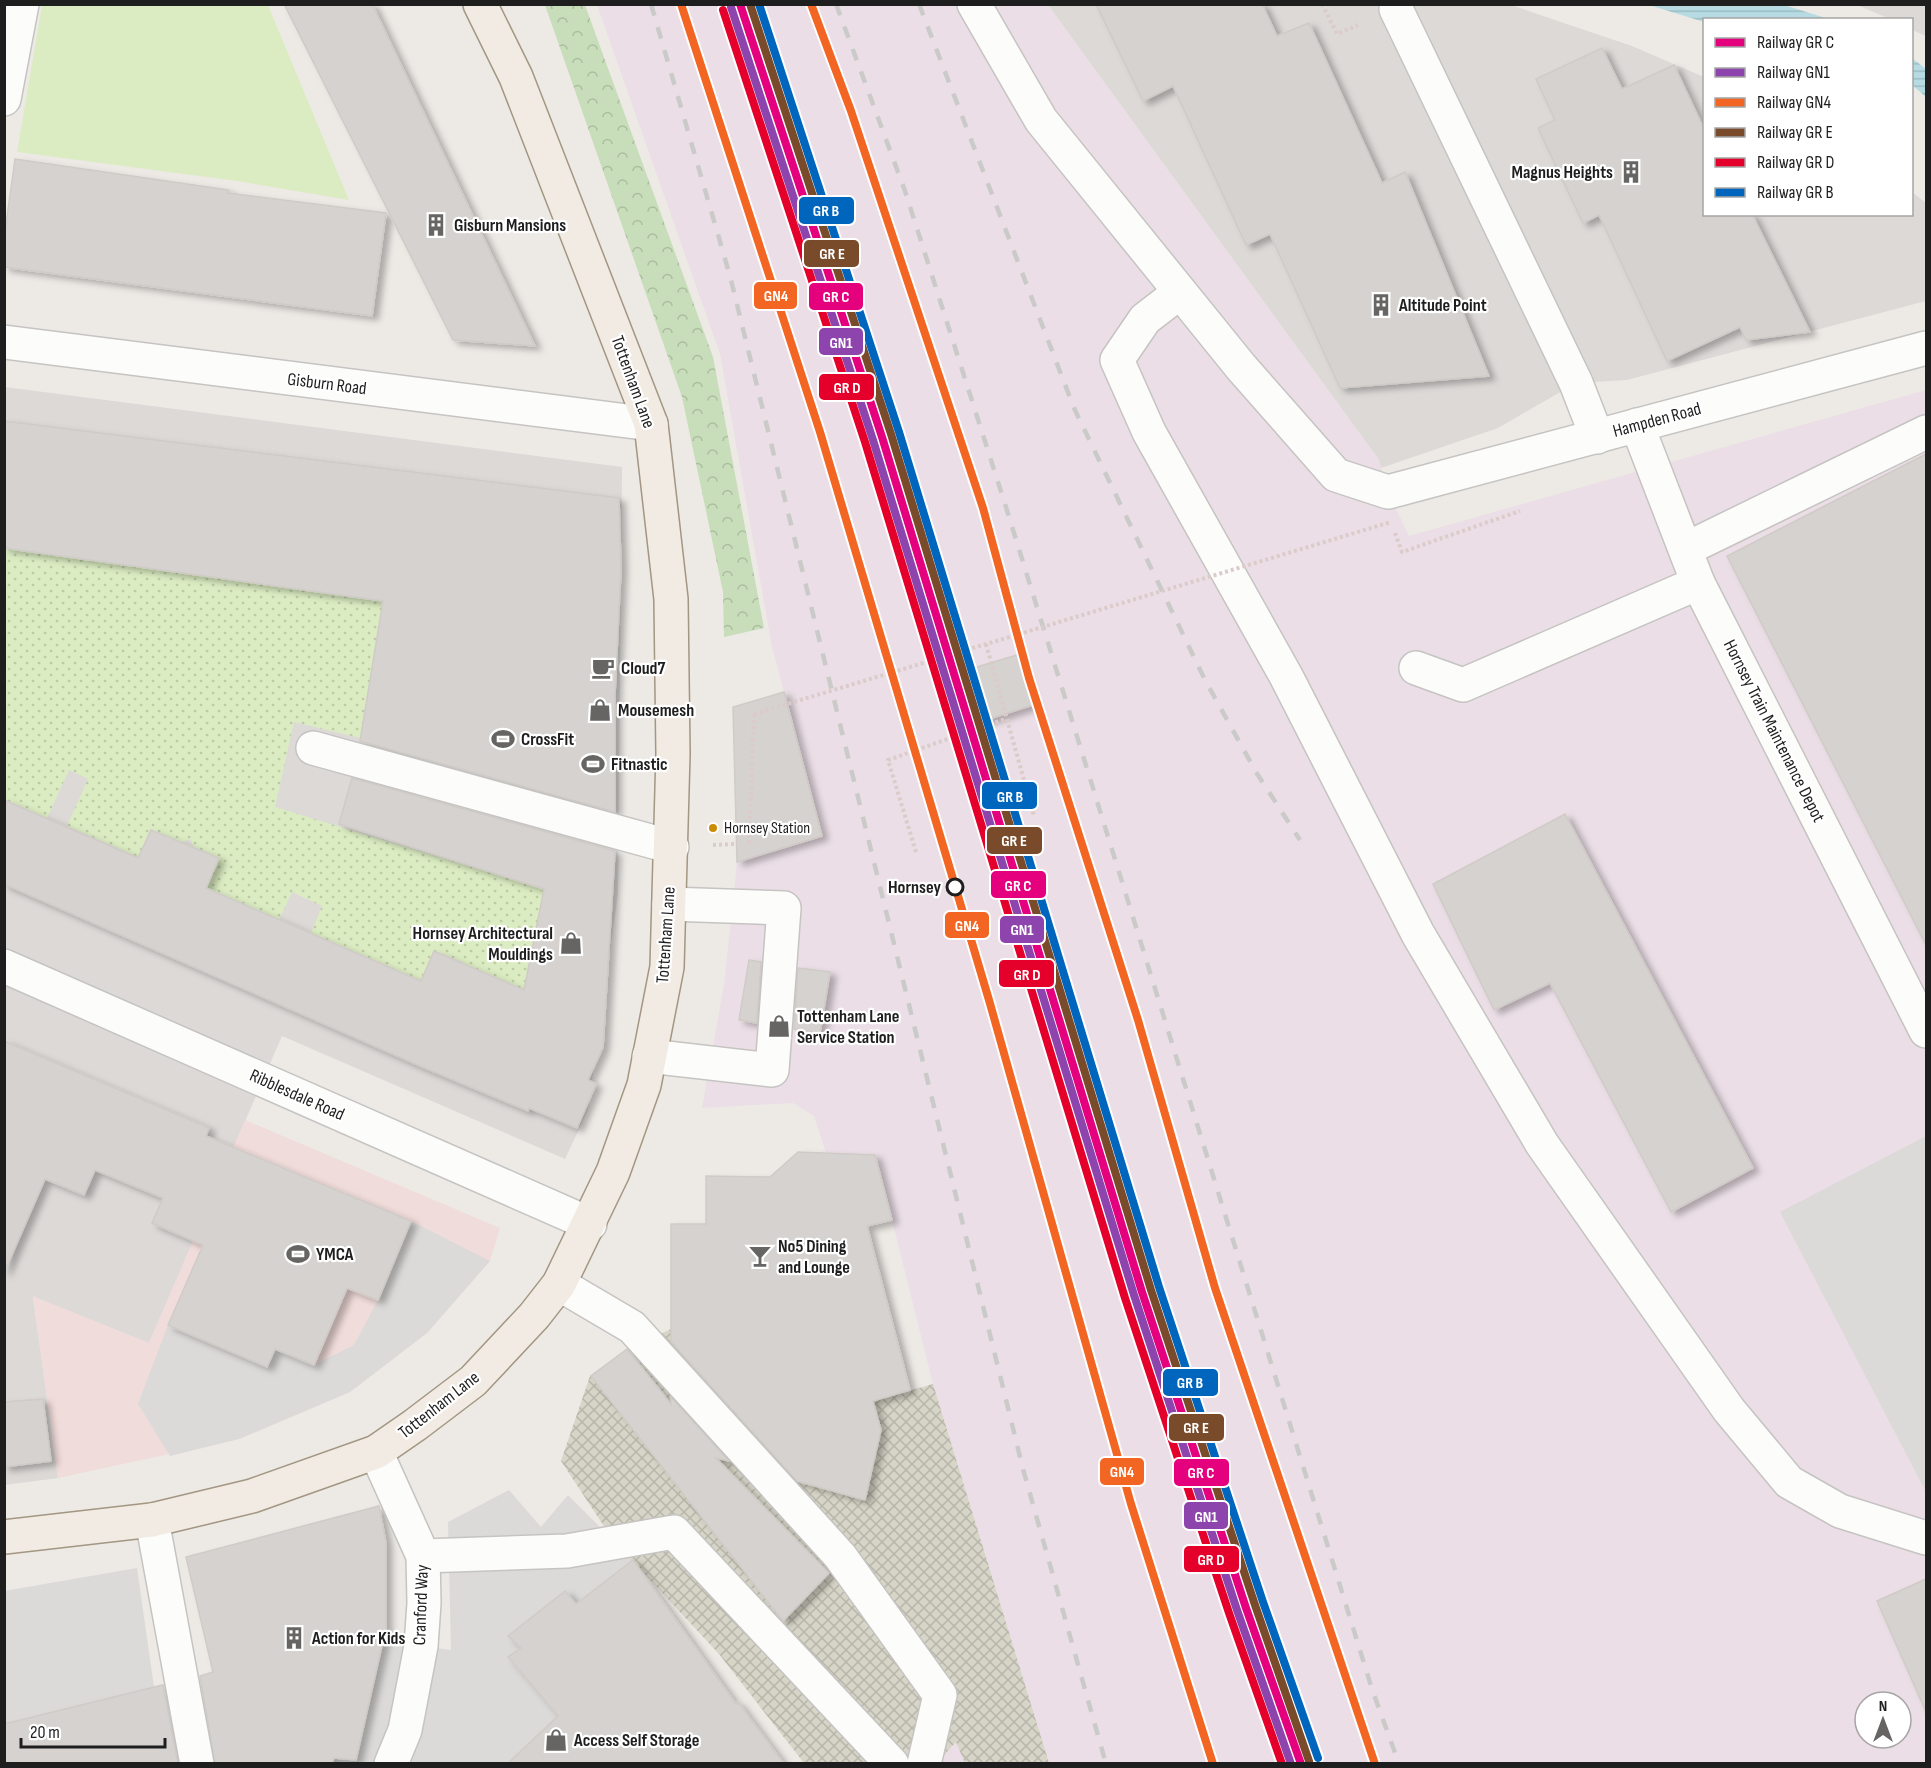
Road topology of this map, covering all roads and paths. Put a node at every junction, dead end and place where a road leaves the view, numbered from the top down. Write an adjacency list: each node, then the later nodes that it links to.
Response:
1 (22, 4): 5 (street)
2 (480, 4): 9 (main road, Tottenham Lane)
3 (974, 4): 6 (street)
4 (1396, 9): 12 (street)
5 (4, 99)
6 (1180, 292): 12 (street, Hampden Road); 33 (street)
7 (4, 342): 9 (street, Gisburn Road)
8 (1926, 348): 10 (street, Hampden Road)
9 (651, 424): 22 (main road, Tottenham Lane)
10 (1637, 425): 12 (street, Hampden Road); 14 (street, Hornsey Train Maintenance Depot)
11 (1926, 432): 14 (street)
12 (1596, 437)
13 (1520, 511): 16 (path, bridge)
14 (1686, 549): 15 (street, Hornsey Train Maintenance Depot)
15 (1698, 583): 17 (street); 26 (street, Hornsey Train Maintenance Depot)
16 (986, 644): 18 (path); 21 (path, bridge)
17 (1416, 668)
18 (1005, 719): 20 (path); 23 (path)
19 (313, 748): 22 (street)
20 (1034, 816)
21 (749, 843)
22 (672, 847): 24 (main road, Tottenham Lane)
23 (916, 852)
24 (669, 904): 27 (main road, Tottenham Lane); 27 (street)
25 (4, 966): 28 (street, Ribblesdale Road)
26 (1926, 1030)
27 (649, 1056): 28 (main road, Tottenham Lane)
28 (590, 1224): 29 (main road, Tottenham Lane)
29 (559, 1284): 30 (main road, Tottenham Lane); 38 (street)
30 (376, 1452): 31 (main road, Tottenham Lane); 34 (street, Cranford Way)
31 (152, 1520): 32 (main road, Tottenham Lane); 35 (street)
32 (4, 1537)
33 (1926, 1538)
34 (423, 1556): 36 (street, Cranford Way); 37 (street)
35 (197, 1764)
36 (391, 1764)
37 (892, 1764)
38 (924, 1764)

